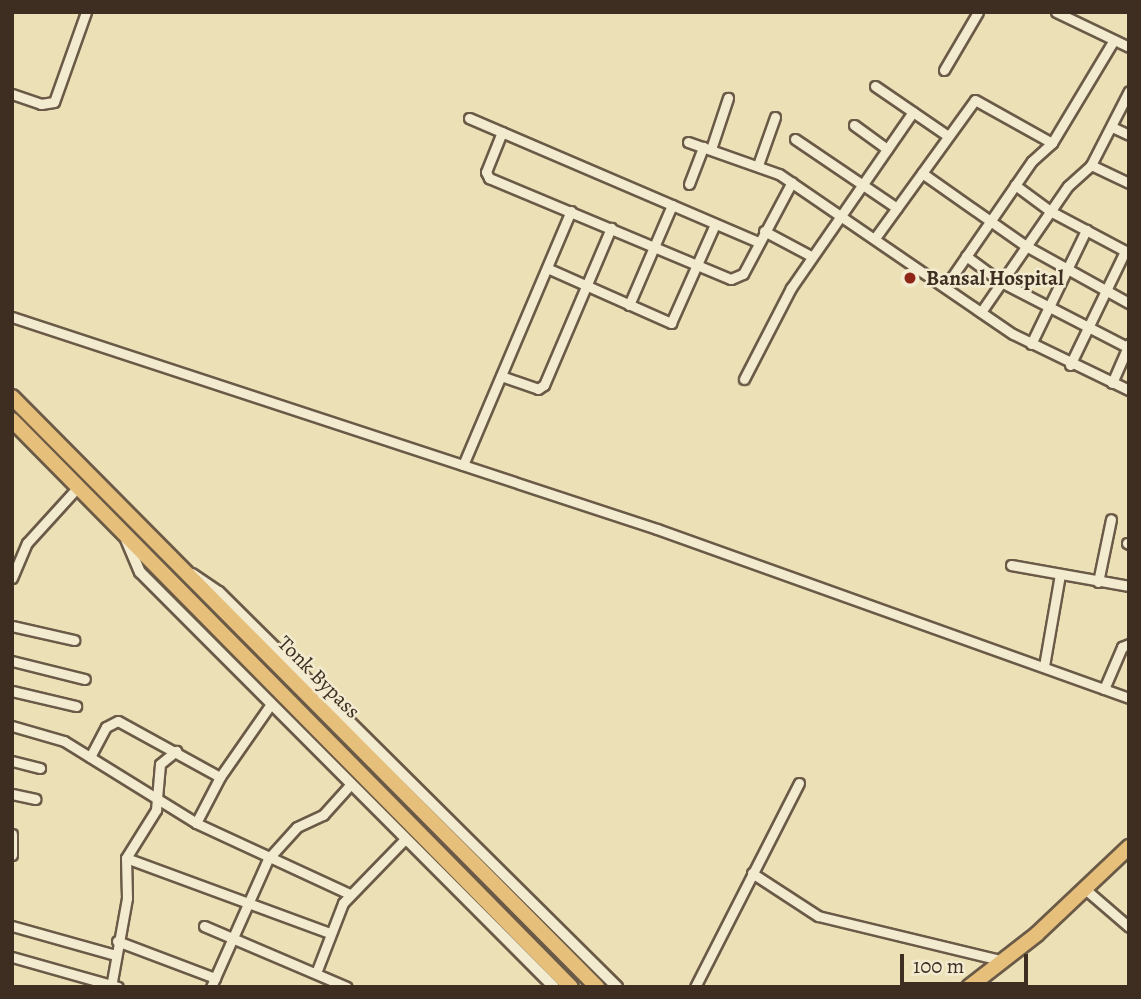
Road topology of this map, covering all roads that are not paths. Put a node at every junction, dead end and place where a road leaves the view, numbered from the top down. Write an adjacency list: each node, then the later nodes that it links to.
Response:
1 (86, 12): 9 (street)
2 (978, 12): 6 (street)
3 (1056, 12): 4 (street)
4 (1114, 40): 5 (street); 21 (street)
5 (1129, 47)
6 (944, 70)
7 (875, 86): 11 (street)
8 (1129, 91): 15 (street)
9 (12, 94)
10 (728, 98): 22 (street)
11 (913, 112): 18 (street); 23 (street)
12 (775, 117): 24 (street)
13 (469, 118): 16 (street)
14 (854, 125): 23 (street)
15 (1112, 127): 17 (street); 25 (street)
16 (502, 131): 32 (street); 34 (street)
17 (1129, 135)
18 (948, 136): 21 (street); 26 (street)
19 (795, 139): 31 (street)
20 (688, 142): 22 (street)
21 (1052, 143): 30 (street)
22 (707, 148): 24 (street); 28 (street)
23 (887, 149): 31 (street)
24 (758, 165): 27 (street)
25 (1091, 165): 29 (street); 35 (street)
26 (922, 173): 33 (street); 37 (street)
27 (792, 182): 36 (street); 41 (street)
28 (689, 184)
29 (1129, 184)
30 (1015, 185): 35 (street); 37 (street)
31 (862, 186): 33 (street); 36 (street)
32 (672, 205): 38 (street); 45 (street)
33 (897, 208): 42 (street)
34 (570, 211): 39 (street); 50 (street)
35 (1050, 211): 40 (street); 44 (street)
36 (841, 215): 42 (street); 47 (street)
37 (989, 221): 44 (street); 48 (street)
38 (715, 224): 43 (street); 49 (street)
39 (611, 228): 45 (street); 53 (street)
40 (1086, 230): 46 (street); 51 (street)
41 (764, 231): 43 (street); 47 (street)
42 (875, 238): 54 (street)
43 (759, 242): 49 (street)
44 (1026, 246): 51 (street); 52 (street)
45 (654, 248): 49 (street); 57 (street)
46 (1127, 252): 55 (street)
47 (811, 256): 66 (street)
48 (966, 256): 52 (street); 54 (street)
49 (697, 266): 57 (street)
50 (547, 268): 53 (street); 65 (street)
51 (1066, 271): 55 (street); 58 (street)
52 (1002, 282): 58 (street); 59 (street)
53 (587, 284): 57 (street); 65 (street)
54 (945, 287): 59 (street)
55 (1105, 291): 56 (street); 61 (street)
56 (1129, 303)
57 (629, 305)
58 (1048, 308): 61 (street); 62 (street)
59 (981, 312): 62 (street)
60 (12, 317): 71 (street)
61 (1087, 328): 63 (street); 64 (street)
62 (1031, 344): 64 (street)
63 (1128, 346): 67 (street)
64 (1070, 365): 67 (street)
65 (501, 376): 71 (street)
66 (744, 379)
67 (1111, 383): 68 (street)
68 (1129, 390)
69 (12, 397): 77 (main road, Tonk Bypass)
70 (12, 420): 72 (main road)
71 (463, 465): 86 (street)
72 (78, 487): 74 (main road); 75 (street)
73 (1111, 519): 80 (street)
74 (124, 534): 91 (street); 130 (main road)
75 (15, 560): 79 (street)
76 (1011, 565): 78 (street)
77 (183, 570): 131 (main road, Tonk Bypass); 132 (street)
78 (1060, 574): 80 (street); 86 (street)
79 (12, 578)
80 (1098, 582): 81 (street)
81 (1129, 586)
82 (12, 626): 83 (street)
83 (74, 640)
84 (1129, 644): 88 (street)
85 (12, 661): 87 (street)
86 (1044, 666): 88 (street)
87 (85, 679)
88 (1104, 689): 90 (street)
89 (12, 691): 92 (street)
90 (1129, 698)
91 (271, 704): 98 (street); 100 (street)
92 (76, 706)
93 (12, 726): 95 (street)
94 (176, 751): 95 (street); 98 (street); 103 (street)
95 (90, 757): 103 (street)
96 (12, 761): 97 (street)
97 (40, 768)
98 (220, 777): 104 (street)
99 (799, 783): 111 (street)
100 (351, 784): 106 (street); 110 (street)
101 (12, 793): 102 (street)
102 (35, 799)
103 (158, 800): 104 (street); 109 (street)
104 (196, 823): 110 (street)
105 (12, 834): 108 (street)
106 (405, 839): 113 (street); 129 (street)
107 (1127, 853): 112 (main road)
108 (12, 855)
109 (126, 858): 114 (street); 120 (street)
110 (268, 859): 113 (street); 114 (street)
111 (752, 873): 123 (street); 133 (street)
112 (1084, 889): 117 (street); 123 (main road)
113 (350, 894): 118 (street)
114 (248, 902): 118 (street); 119 (street)
115 (12, 926): 121 (street)
116 (204, 926): 119 (street)
117 (1129, 927)
118 (330, 933): 124 (street)
119 (232, 938): 124 (street); 125 (street)
120 (117, 941): 121 (street); 125 (street)
121 (115, 955): 127 (street)
122 (12, 957): 127 (street)
123 (1004, 961): 126 (main road)
124 (316, 973): 128 (street)
125 (213, 982)
126 (968, 985)
127 (113, 986)
128 (347, 987)
129 (554, 987)
130 (571, 987)
131 (597, 987)
132 (617, 987)
133 (695, 987)

